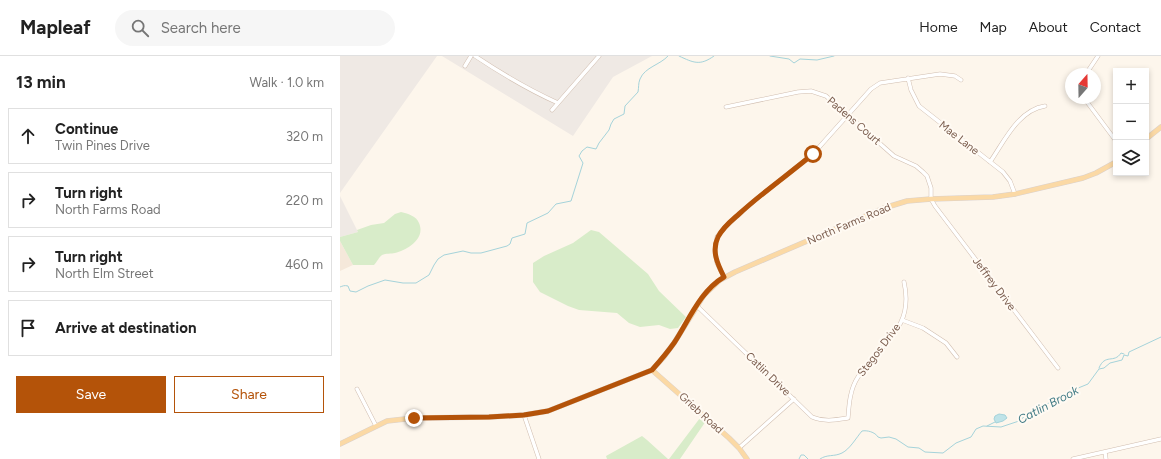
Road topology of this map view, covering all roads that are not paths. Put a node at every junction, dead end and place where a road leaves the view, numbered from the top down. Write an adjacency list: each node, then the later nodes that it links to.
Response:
1 (471, 56): 5 (street)
2 (475, 56): 9 (street)
3 (599, 56): 9 (street)
4 (1098, 56): 6 (street)
5 (465, 66)
6 (1090, 68)
7 (908, 78): 8 (street); 14 (street); 18 (street, Mae Lane)
8 (961, 80)
9 (558, 103): 13 (street)
10 (1088, 104): 17 (street)
11 (1045, 106): 18 (street)
12 (726, 107): 14 (street, Padens Court)
13 (552, 110)
14 (847, 116): 21 (street, Padens Court); 22 (street)
15 (1161, 128): 16 (main road)
16 (1149, 137)
17 (1115, 140)
18 (990, 162): 20 (street, Mae Lane)
19 (1113, 164): 20 (main road, North Farms Road)
20 (1015, 194): 21 (main road, North Farms Road)
21 (931, 198): 22 (main road, North Farms Road); 27 (street, Jeffrey Drive)
22 (724, 277): 24 (main road, North Farms Road)
23 (904, 282): 25 (street, Stegos Drive)
24 (697, 306): 28 (main road, North Farms Road); 30 (street, Catlin Drive)
25 (902, 320): 26 (street); 32 (street, Stegos Drive)
26 (956, 357)
27 (1058, 368)
28 (652, 370): 31 (main road); 36 (main road, Grieb Road)
29 (357, 389): 33 (street)
30 (794, 399): 32 (street, Catlin Drive); 36 (street)
31 (524, 415): 33 (main road); 38 (street)
32 (848, 418)
33 (376, 426): 35 (main road)
34 (1161, 438): 37 (street)
35 (340, 444)
36 (739, 448): 39 (main road, Grieb Road)
37 (1105, 452): 40 (street); 41 (street)
38 (539, 459)
39 (747, 459)
40 (1073, 459)
41 (1106, 459)

